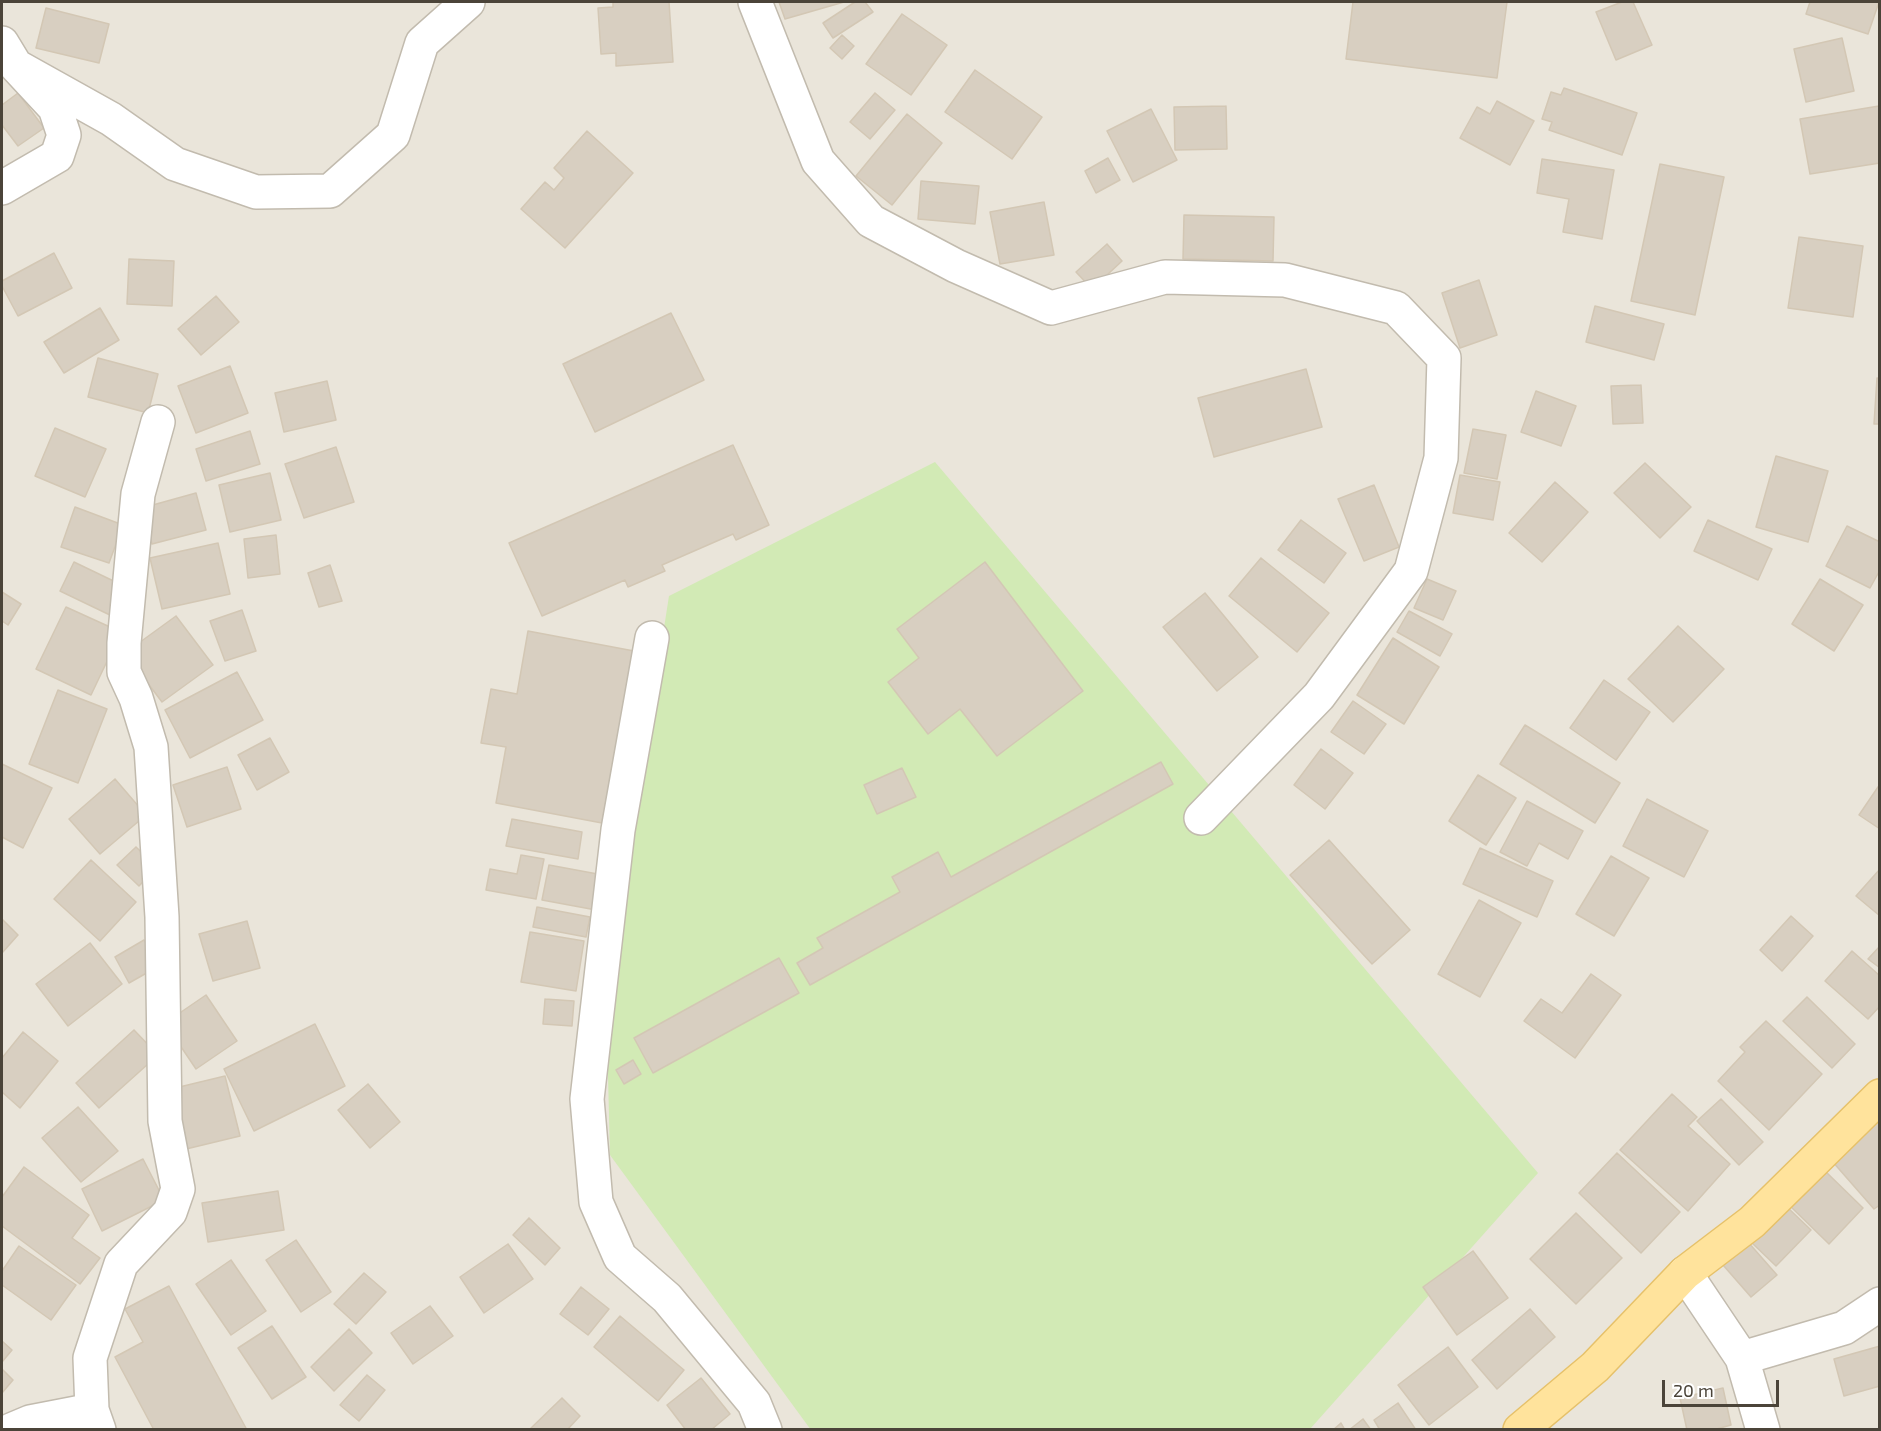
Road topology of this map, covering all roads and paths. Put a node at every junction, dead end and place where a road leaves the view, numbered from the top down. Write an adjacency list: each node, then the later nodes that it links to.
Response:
1 (468, 2): 3 (street)
2 (755, 2): 7 (street)
3 (9, 55): 4 (street)
4 (2, 188)
5 (158, 422): 12 (street)
6 (652, 638): 14 (street)
7 (1201, 818)
8 (1880, 1096): 9 (main road)
9 (1686, 1273): 11 (street); 15 (main road)
10 (1880, 1304): 11 (street)
11 (1742, 1358): 16 (street)
12 (96, 1420): 13 (street)
13 (11, 1430)
14 (765, 1430)
15 (1520, 1430)
16 (1763, 1430)

